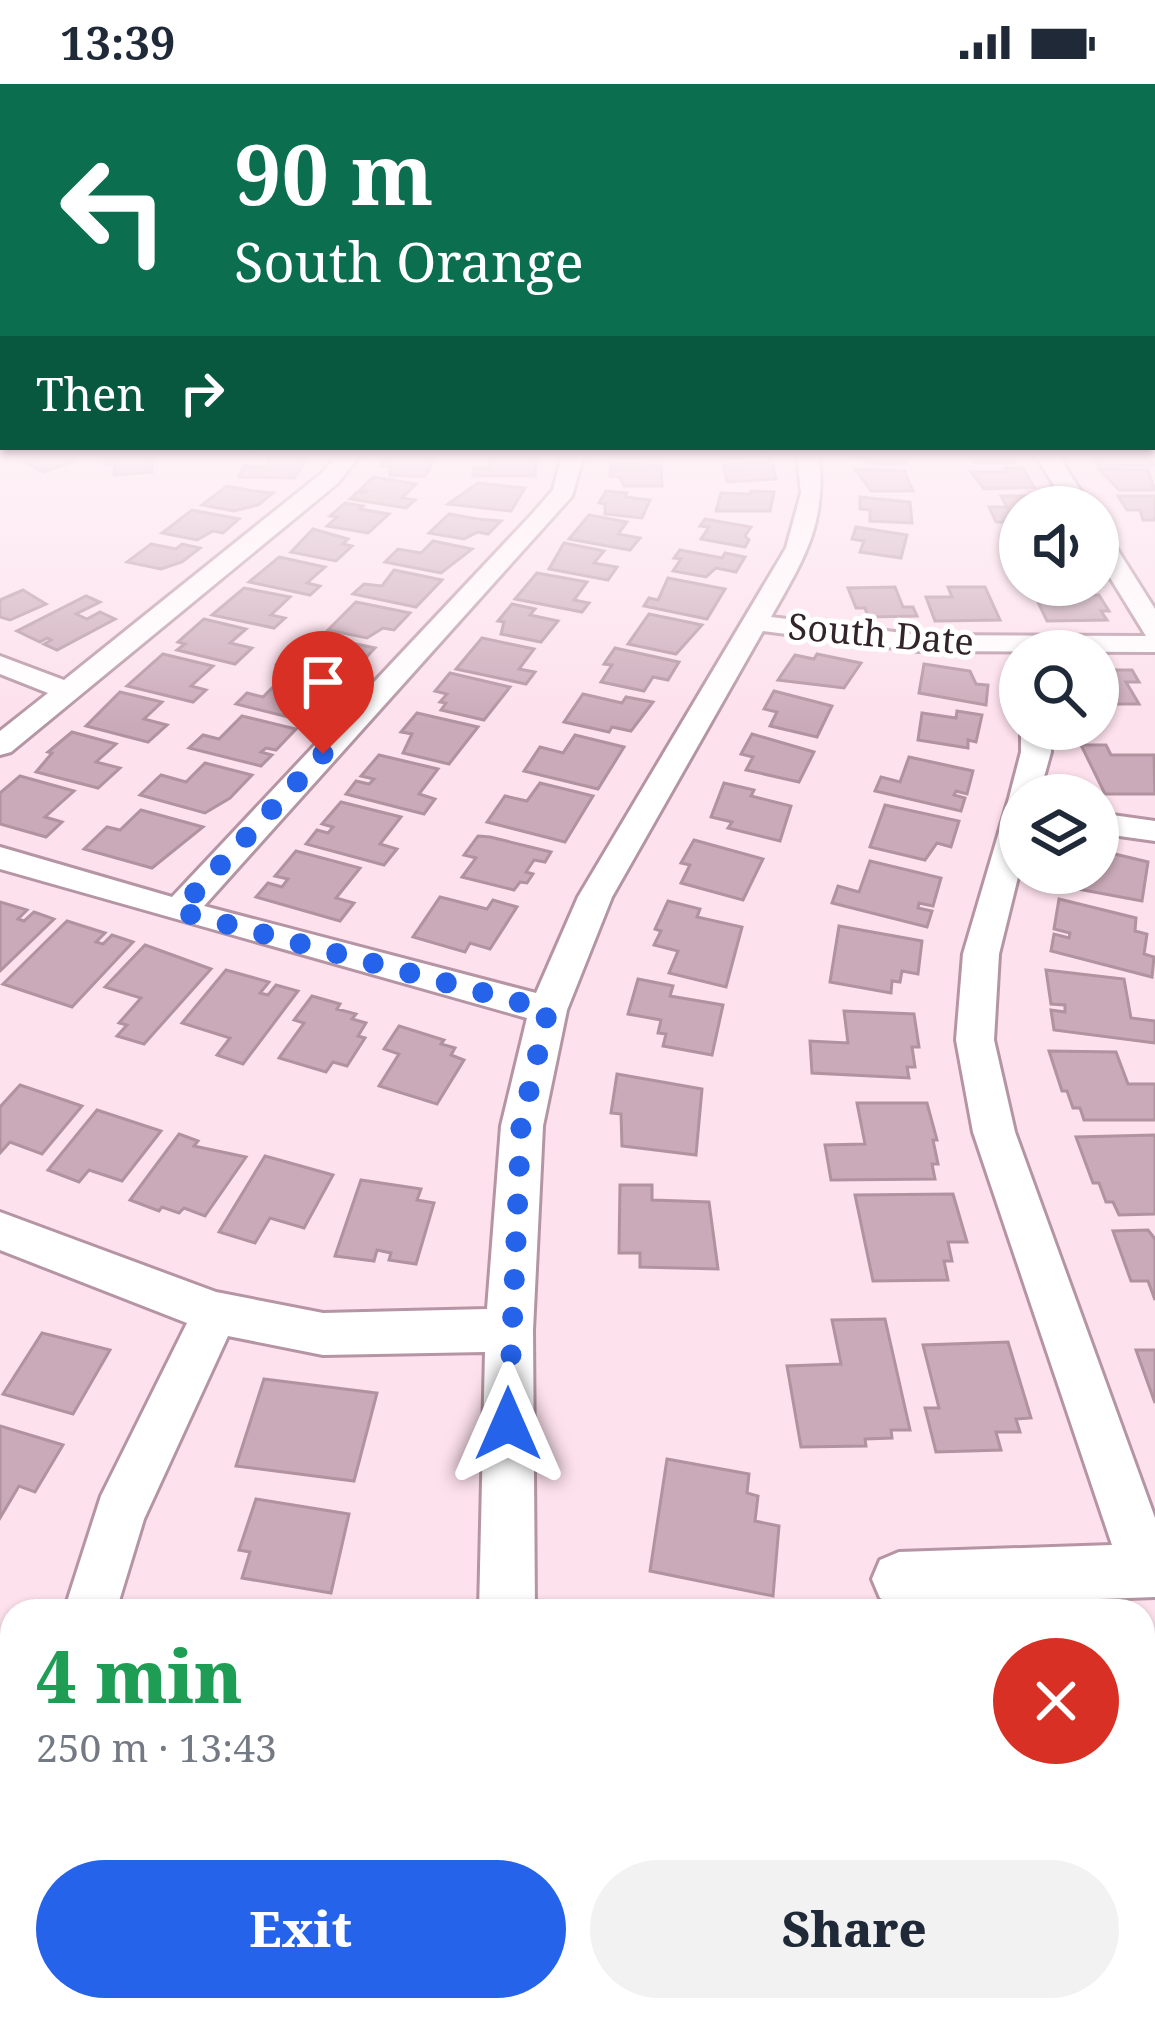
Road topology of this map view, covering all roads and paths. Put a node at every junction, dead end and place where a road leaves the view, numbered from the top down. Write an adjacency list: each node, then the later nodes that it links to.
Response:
1 (248, 544): 11 (street)
2 (517, 544): 17 (street)
3 (799, 544): 5 (street)
4 (1119, 572): 6 (street)
5 (751, 622): 9 (street, South Date); 18 (street)
6 (1155, 630)
7 (1155, 644): 8 (street, South Date)
8 (1119, 646)
9 (999, 649)
10 (0, 664): 11 (street)
11 (68, 691): 12 (street)
12 (0, 746)
13 (1119, 826): 14 (street)
14 (1155, 831)
15 (0, 858): 17 (street)
16 (999, 885): 22 (street)
17 (178, 911): 18 (street)
18 (548, 1010): 21 (street)
19 (0, 1231): 20 (street)
20 (216, 1313): 21 (street); 24 (street)
21 (509, 1330): 25 (street)
22 (1151, 1570): 23 (street)
23 (899, 1579)
24 (93, 1599)
25 (507, 1599)

